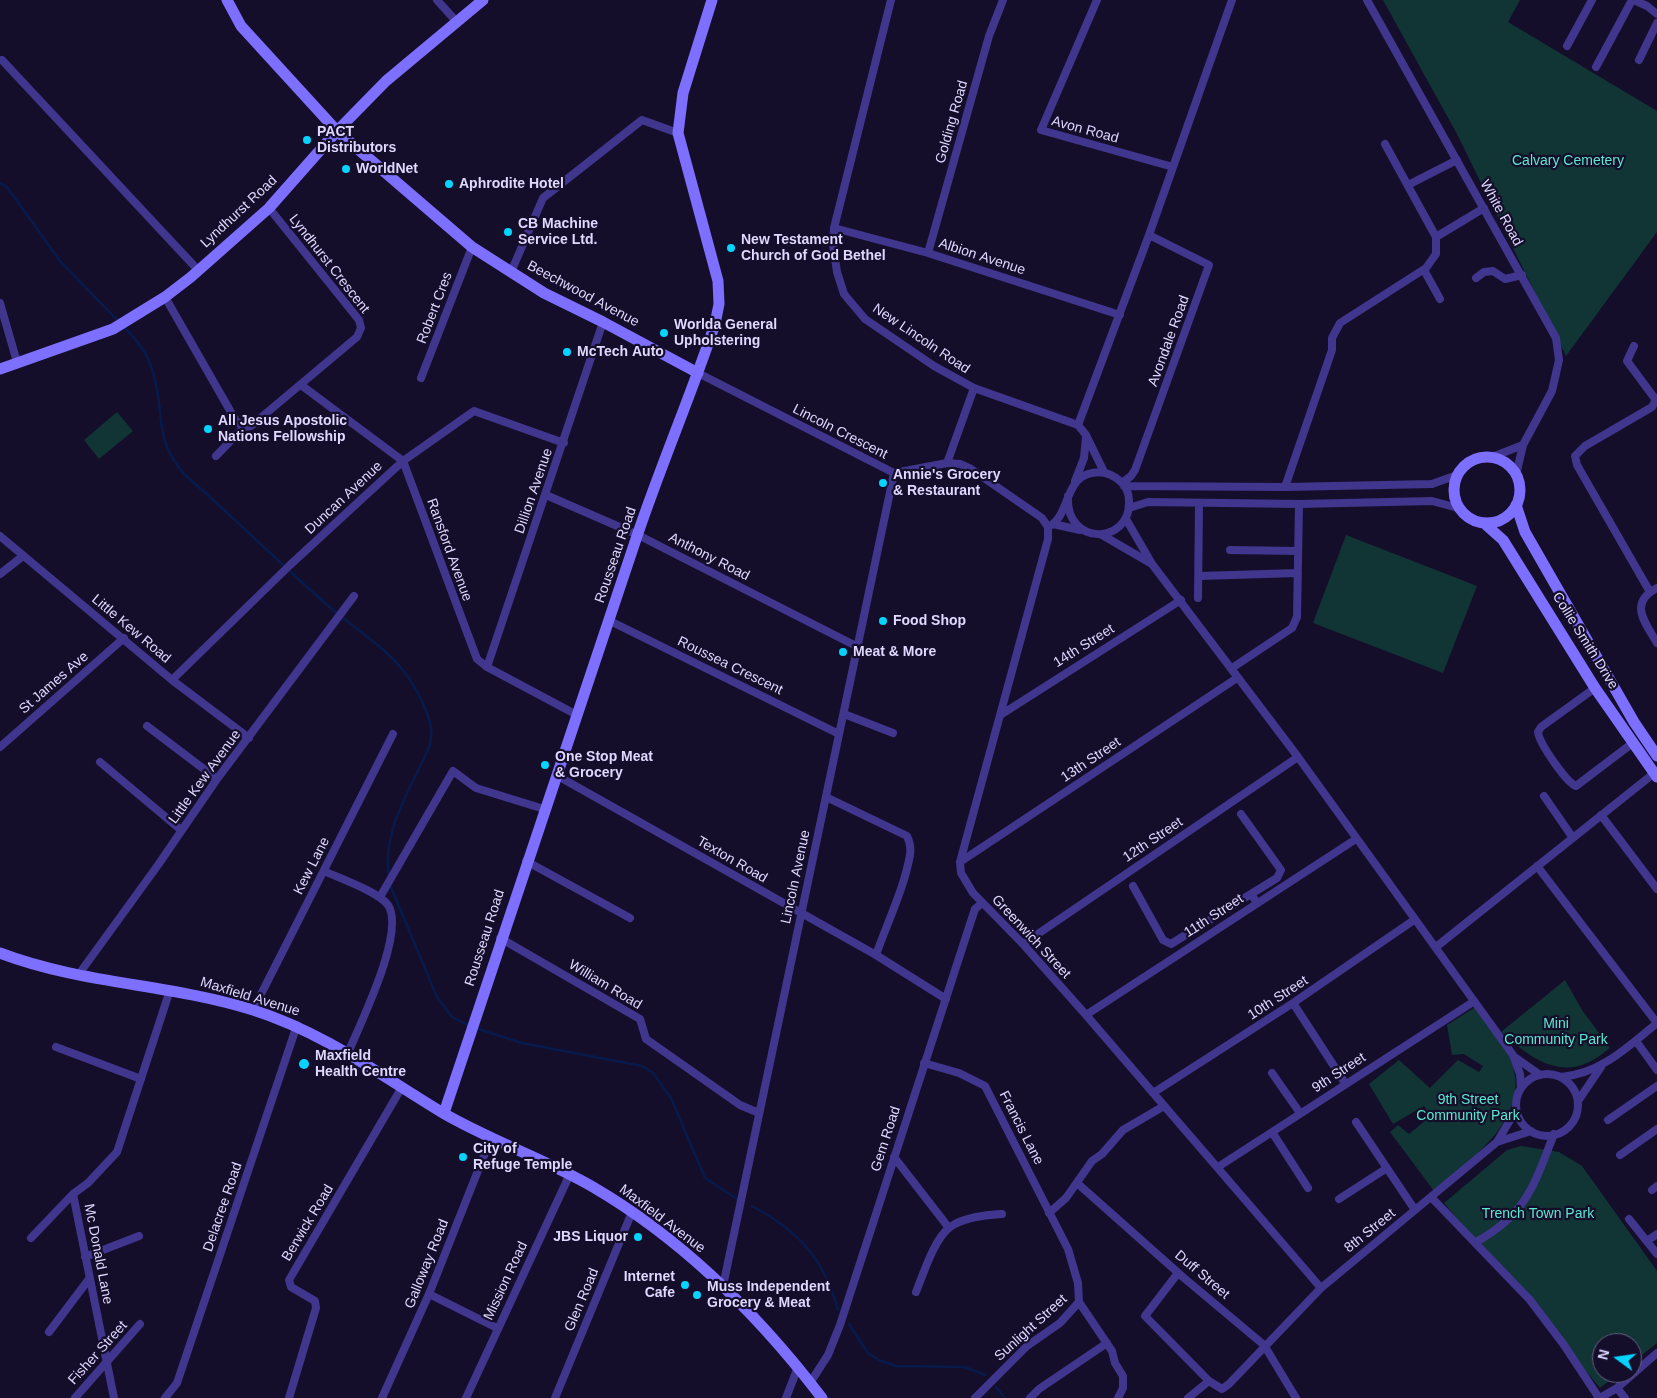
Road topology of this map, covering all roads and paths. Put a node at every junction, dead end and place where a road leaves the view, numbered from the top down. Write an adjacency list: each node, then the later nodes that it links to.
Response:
1 (227, 0): 19 (street, Beechwood Avenue)
2 (437, 0): 13 (street)
3 (483, 0): 13 (street, Lyndhurst Road)
4 (712, 0): 20 (street, Rousseau Road)
5 (891, 0): 27 (street, New Lincoln Road)
6 (1003, 0): 31 (street, Golding Road)
7 (1097, 0): 23 (street, Avon Road)
8 (1232, 0): 23 (street)
9 (1367, 0): 22 (street, White Road)
10 (1592, 0): 15 (street)
11 (1633, 0): 12 (street); 18 (street)
12 (1657, 14)
13 (456, 21): 19 (street, Lyndhurst Road)
14 (1657, 23): 17 (street)
15 (1567, 46)
16 (2, 60): 32 (street)
17 (1639, 60)
18 (1596, 67)
19 (338, 131): 25 (street, Lyndhurst Road); 30 (street, Beechwood Avenue)
20 (678, 133): 34 (street); 45 (street, Rousseau Road)
21 (1385, 144): 24 (street)
22 (1457, 160): 24 (street); 26 (street, White Road)
23 (1173, 167): 28 (street)
24 (1408, 185): 29 (street)
25 (269, 208): 32 (street, Lyndhurst Road); 47 (street, Lyndhurst Crescent)
26 (1484, 208): 29 (street); 35 (street, White Road)
27 (834, 228): 31 (street, Albion Avenue); 48 (street, New Lincoln Road)
28 (1150, 235): 40 (street); 63 (street, Avondale Road)
29 (1436, 237): 33 (street)
30 (472, 247): 34 (street, Beechwood Avenue); 46 (street, Robert Cres)
31 (928, 253): 40 (street, Albion Avenue)
32 (198, 270): 37 (street, Lyndhurst Road)
33 (1424, 270): 38 (street); 65 (street)
34 (510, 272): 41 (street, Beechwood Avenue)
35 (1522, 275): 36 (street); 54 (street, White Road)
36 (1476, 278)
37 (165, 297): 43 (street, Lyndhurst Road); 51 (street)
38 (1440, 299)
39 (0, 303): 43 (street)
40 (1120, 315): 50 (street)
41 (603, 322): 45 (street, Beechwood Avenue); 53 (street, Dillion Avenue)
42 (1634, 346): 49 (street)
43 (18, 362): 44 (street, Lyndhurst Road)
44 (0, 369)
45 (698, 373): 60 (street, Lincoln Crescent); 78 (street, Rousseau Road)
46 (421, 378)
47 (301, 385): 51 (street, Lyndhurst Crescent); 57 (street)
48 (974, 388): 50 (street, New Lincoln Road); 58 (street)
49 (1656, 405): 87 (street)
50 (1078, 425): 52 (street)
51 (244, 427): 55 (street, Lyndhurst Crescent)
52 (1086, 435): 59 (street); 64 (street)
53 (564, 443): 57 (street, Duncan Avenue); 66 (street, Dillion Avenue)
54 (1523, 445): 56 (street); 62 (street, White Road)
55 (216, 456)
56 (1492, 457): 61 (street); 62 (street)
57 (403, 461): 95 (street, Ransford Avenue); 98 (street, Duncan Avenue)
58 (947, 463): 60 (street, Lincoln Crescent); 75 (street, Lincoln Crescent)
59 (1104, 472): 63 (street); 64 (street)
60 (894, 473): 94 (street, Lincoln Avenue)
61 (1457, 475): 65 (street); 72 (street)
62 (1516, 475): 70 (street)
63 (1123, 484): 65 (street); 71 (street)
64 (1073, 486): 67 (street)
65 (1285, 487)
66 (546, 495): 78 (street, Anthony Road); 95 (street, Dillion Avenue)
67 (1068, 496): 75 (street); 76 (street)
68 (1199, 503): 69 (street); 71 (street); 86 (street)
69 (1299, 504): 72 (street); 81 (street)
70 (1516, 505): 74 (street); 110 (street, Collie Smith Drive)
71 (1129, 508): 73 (street)
72 (1458, 508): 74 (street)
73 (1126, 519): 77 (street); 83 (street)
74 (1485, 524): 99 (street, Collie Smith Drive)
75 (1050, 525): 76 (street); 101 (street)
76 (1089, 533): 77 (street)
77 (1102, 534): 83 (street)
78 (638, 535): 91 (street, Rousseau Road); 94 (street, Anthony Road)
79 (0, 536): 82 (street, Little Kew Road)
80 (1230, 550): 81 (street)
81 (1298, 551): 84 (street)
82 (23, 556): 85 (street); 92 (street, Little Kew Road)
83 (1152, 564): 90 (street)
84 (1298, 573): 86 (street); 96 (street)
85 (0, 574)
86 (1199, 576): 89 (street)
87 (1654, 590): 93 (street)
88 (354, 596): 107 (street, Little Kew Avenue)
89 (1198, 598)
90 (1180, 600): 96 (street); 101 (street, 14th Street)
91 (610, 621): 102 (street, Rousseau Road); 106 (street, Roussea Crescent)
92 (124, 638): 98 (street, Little Kew Road); 109 (street, St James Ave)
93 (1657, 642)
94 (858, 647): 100 (street, Lincoln Avenue)
95 (487, 667): 102 (street, Ransford Avenue)
96 (1232, 668): 97 (street)
97 (1237, 678): 111 (street); 125 (street, 13th Street)
98 (172, 680): 107 (street, Little Kew Road)
99 (1595, 688): 108 (street, Collie Smith Drive); 108 (street)
100 (844, 714): 104 (street); 106 (street, Lincoln Avenue)
101 (1002, 714): 125 (street)
102 (577, 715): 113 (street, Rousseau Road)
103 (147, 726): 115 (street)
104 (893, 733)
105 (393, 734): 127 (street, Kew Lane)
106 (839, 734): 117 (street, Lincoln Avenue)
107 (249, 738): 115 (street, Little Kew Avenue)
108 (1634, 742): 114 (street, Collie Smith Drive)
109 (0, 747)
110 (1657, 756)
111 (1298, 757): 123 (street); 138 (street, 12th Street)
112 (100, 762): 121 (street)
113 (556, 774): 118 (street, Rousseau Road); 134 (street, Texton Road)
114 (1656, 774): 120 (street)
115 (217, 779): 121 (street, Little Kew Avenue)
116 (1544, 796): 122 (street)
117 (826, 797): 134 (street, Lincoln Avenue); 141 (street)
118 (544, 809): 124 (street, Rousseau Road); 131 (street)
119 (1241, 814): 130 (street)
120 (1601, 816): 122 (street); 129 (street)
121 (181, 830): 142 (street, Little Kew Avenue)
122 (1573, 838): 126 (street)
123 (1356, 839): 133 (street, 11th Street); 136 (street)
124 (526, 861): 135 (street); 137 (street, Rousseau Road)
125 (960, 862): 132 (street, Greenwich Street)
126 (1537, 866): 139 (street); 149 (street)
127 (324, 870): 131 (street); 147 (street, Kew Lane)
128 (1133, 886): 130 (street)
129 (1657, 889)
130 (1251, 894): 133 (street)
131 (380, 897): 153 (street)
132 (982, 903): 138 (street, Greenwich Street); 144 (street, Gem Road)
133 (1257, 903): 148 (street, 11th Street)
134 (801, 914): 141 (street, Texton Road); 171 (street, Lincoln Avenue)
135 (630, 918)
136 (1414, 920): 139 (street); 146 (street, 10th Street)
137 (500, 938): 170 (street, Rousseau Road); 171 (street, William Road)
138 (1023, 944): 148 (street, Greenwich Street)
139 (1436, 947): 145 (street)
140 (0, 953): 142 (street, Maxfield Avenue)
141 (876, 955): 144 (street, Texton Road)
142 (79, 974): 143 (street, Maxfield Avenue)
143 (170, 990): 147 (street, Maxfield Avenue); 160 (street, Mc Donald Lane)
144 (946, 999): 155 (street, Gem Road)
145 (1473, 1002): 154 (street); 162 (street, 9th Street)
146 (1293, 1003): 162 (street); 166 (street, 10th Street)
147 (253, 1010): 150 (street, Maxfield Avenue)
148 (1086, 1014): 166 (street, Greenwich Street)
149 (1657, 1023): 151 (street)
150 (297, 1025): 153 (street, Maxfield Avenue); 222 (street, Delacree Road)
151 (1636, 1041): 156 (street); 157 (street)
152 (56, 1047): 160 (street)
153 (348, 1053): 164 (street, Maxfield Avenue)
154 (1513, 1055): 159 (street); 165 (street)
155 (924, 1063): 182 (street, Gem Road); 193 (street, Francis Lane)
156 (1603, 1066): 161 (street); 167 (street)
157 (1657, 1070)
158 (1272, 1073): 172 (street)
159 (1540, 1075): 161 (street); 165 (street)
160 (141, 1078): 188 (street, Mc Donald Lane)
161 (1561, 1078): 167 (street)
162 (1346, 1083): 172 (street, 9th Street)
163 (1657, 1086): 173 (street)
164 (402, 1087): 170 (street, Maxfield Avenue); 225 (street, Berwick Road)
165 (1521, 1088): 169 (street)
166 (1153, 1092): 168 (street, Greenwich Street)
167 (1578, 1101): 178 (street)
168 (1164, 1106): 183 (street, Greenwich Street); 186 (street)
169 (1516, 1110): 176 (street); 180 (street)
170 (444, 1113): 179 (street, Maxfield Avenue)
171 (759, 1113): 206 (street, Lincoln Avenue)
172 (1300, 1113): 177 (street, 9th Street)
173 (1608, 1120)
174 (1356, 1122): 184 (street)
175 (1657, 1129): 181 (street)
176 (1530, 1131): 178 (street); 180 (street)
177 (1272, 1132): 183 (street, 9th Street); 187 (street)
178 (1554, 1134): 201 (street)
179 (491, 1138): 185 (street, Maxfield Avenue); 209 (street, Galloway Road)
180 (1497, 1142): 189 (street, 8th Street)
181 (1620, 1154)
182 (894, 1157): 196 (street); 220 (street, Gem Road)
183 (1218, 1167): 207 (street, Greenwich Street)
184 (1387, 1168): 190 (street); 191 (street)
185 (570, 1174): 192 (street, Maxfield Avenue); 212 (street, Mission Road)
186 (1078, 1183): 193 (street); 204 (street, Duff Street)
187 (1308, 1188)
188 (73, 1194): 199 (street); 203 (street, Mc Donald Lane)
189 (1431, 1197): 191 (street, 8th Street); 201 (street)
190 (1340, 1199)
191 (1415, 1210): 207 (street, 8th Street)
192 (632, 1212): 206 (street, Maxfield Avenue); 228 (street, Glen Road)
193 (1049, 1213): 210 (street, Sunlight Street)
194 (1002, 1214): 196 (street)
195 (1629, 1219): 200 (street)
196 (949, 1228): 208 (street)
197 (1657, 1234): 200 (street)
198 (139, 1236): 203 (street)
199 (31, 1238)
200 (1647, 1241): 202 (street)
201 (1476, 1242): 236 (street)
202 (1657, 1254)
203 (85, 1256): 205 (street, Mc Donald Lane)
204 (1178, 1273): 215 (street, Duff Street); 219 (street)
205 (89, 1279): 213 (street); 217 (street, Mc Donald Lane)
206 (723, 1286): 218 (street, Maxfield Avenue)
207 (1321, 1288): 215 (street, 8th Street)
208 (916, 1292)
209 (429, 1294): 212 (street); 226 (street, Galloway Road)
210 (1079, 1302): 214 (street); 231 (street, Sunlight Street)
211 (140, 1324): 217 (street, Fisher Street)
212 (497, 1328): 227 (street, Mission Road)
213 (49, 1332)
214 (1107, 1344): 232 (street); 233 (street)
215 (1264, 1345): 219 (street, 8th Street); 235 (street, Duff Street)
216 (1657, 1353): 221 (street)
217 (107, 1363): 223 (street, Fisher Street); 224 (street, Mc Donald Lane)
218 (798, 1367): 220 (street, Maxfield Avenue); 229 (street)
219 (1209, 1381): 234 (street)
220 (810, 1383): 230 (street, Maxfield Avenue)
221 (1617, 1388): 236 (street); 237 (street)
222 (170, 1397)
223 (74, 1398)
224 (114, 1398)
225 (289, 1398)
226 (382, 1398)
227 (466, 1398)
228 (555, 1398)
229 (786, 1398)
230 (822, 1398)
231 (975, 1398)
232 (1030, 1398)
233 (1118, 1398)
234 (1188, 1398)
235 (1296, 1398)
236 (1600, 1398)
237 (1625, 1398)

